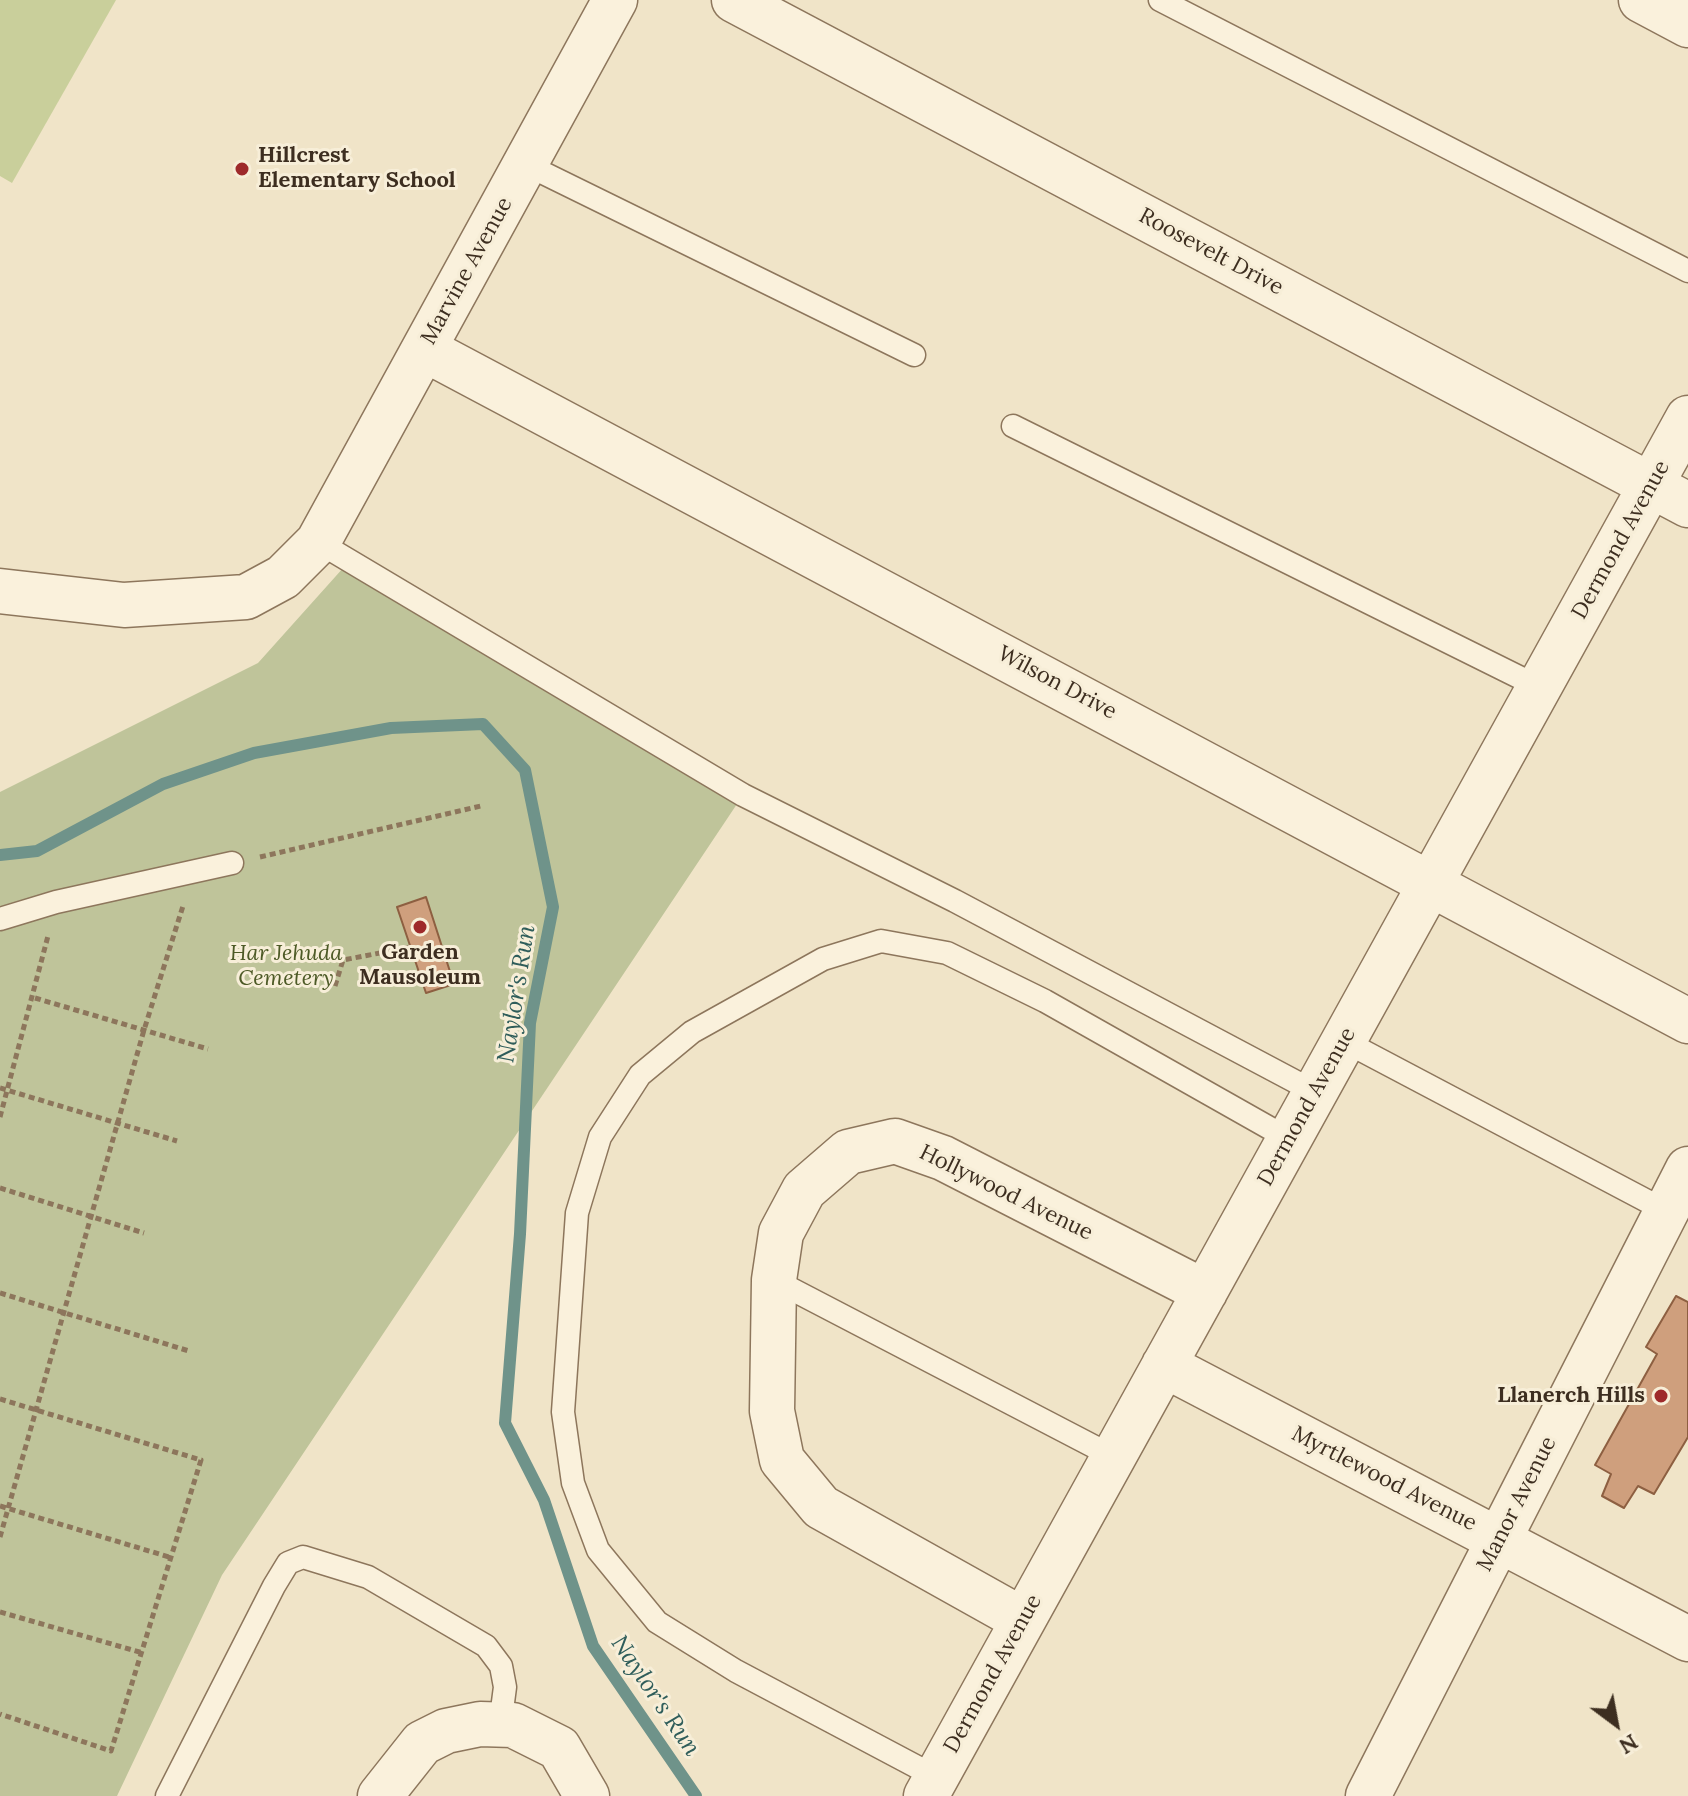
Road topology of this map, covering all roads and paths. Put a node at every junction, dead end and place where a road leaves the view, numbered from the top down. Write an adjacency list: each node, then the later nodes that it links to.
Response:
1 (615, 0): 6 (street, Marvine Avenue)
2 (734, 0): 12 (street, Roosevelt Drive)
3 (1160, 0): 7 (lane)
4 (1641, 0): 5 (street)
5 (1688, 25)
6 (525, 164): 8 (street, Marvine Avenue); 9 (lane)
7 (1688, 271)
8 (424, 349): 13 (street, Marvine Avenue); 19 (street, Wilson Drive)
9 (914, 355)
10 (1688, 418): 12 (street, Dermond Avenue)
11 (1013, 426): 15 (lane)
12 (1669, 495): 15 (street, Dermond Avenue)
13 (318, 542): 14 (street, Marvine Avenue); 31 (lane)
14 (0, 591)
15 (1539, 687): 19 (street, Dermond Avenue)
16 (481, 806): 17 (path)
17 (232, 863): 18 (lane)
18 (195, 871): 20 (lane); 26 (path)
19 (1432, 882): 25 (street, Wilson Drive); 27 (street, Dermond Avenue)
20 (56, 902): 21 (lane); 24 (path)
21 (0, 919)
22 (411, 947): 23 (path)
23 (335, 986)
24 (35, 998): 26 (path); 30 (path)
25 (1688, 1021)
26 (144, 1030): 28 (path); 33 (path)
27 (1344, 1041): 31 (street, Dermond Avenue); 38 (lane)
28 (208, 1049)
29 (0, 1088): 30 (path)
30 (8, 1091): 32 (path); 33 (path)
31 (1315, 1092): 34 (street, Dermond Avenue)
32 (0, 1117)
33 (117, 1126): 35 (path); 39 (path)
34 (1289, 1139): 42 (street, Dermond Avenue); 61 (lane)
35 (177, 1141)
36 (1688, 1169): 38 (street, Manor Avenue)
37 (0, 1188): 39 (path)
38 (1666, 1211): 53 (street, Manor Avenue)
39 (91, 1216): 40 (path); 44 (path)
40 (144, 1233)
41 (774, 1280): 42 (street, Hollywood Avenue); 49 (lane); 56 (street, Hollywood Avenue)
42 (1205, 1292): 46 (street, Dermond Avenue)
43 (0, 1293): 44 (path)
44 (64, 1313): 45 (path); 48 (path)
45 (189, 1351)
46 (1164, 1365): 49 (street, Dermond Avenue); 53 (street, Myrtlewood Avenue)
47 (0, 1399): 48 (path)
48 (37, 1410): 51 (path); 54 (path)
49 (1114, 1457): 56 (street, Dermond Avenue)
50 (0, 1506): 51 (path)
51 (9, 1509): 52 (path); 54 (path)
52 (0, 1537)
53 (1500, 1539): 57 (street, Myrtlewood Avenue); 65 (street, Manor Avenue)
54 (169, 1557): 58 (path)
55 (0, 1612): 58 (path)
56 (1023, 1620): 61 (street, Dermond Avenue)
57 (1688, 1639)
58 (143, 1653): 59 (path)
59 (0, 1714)
60 (500, 1725): 62 (lane); 63 (street); 64 (street)
61 (931, 1786)
62 (167, 1796)
63 (380, 1796)
64 (587, 1796)
65 (1368, 1796)

